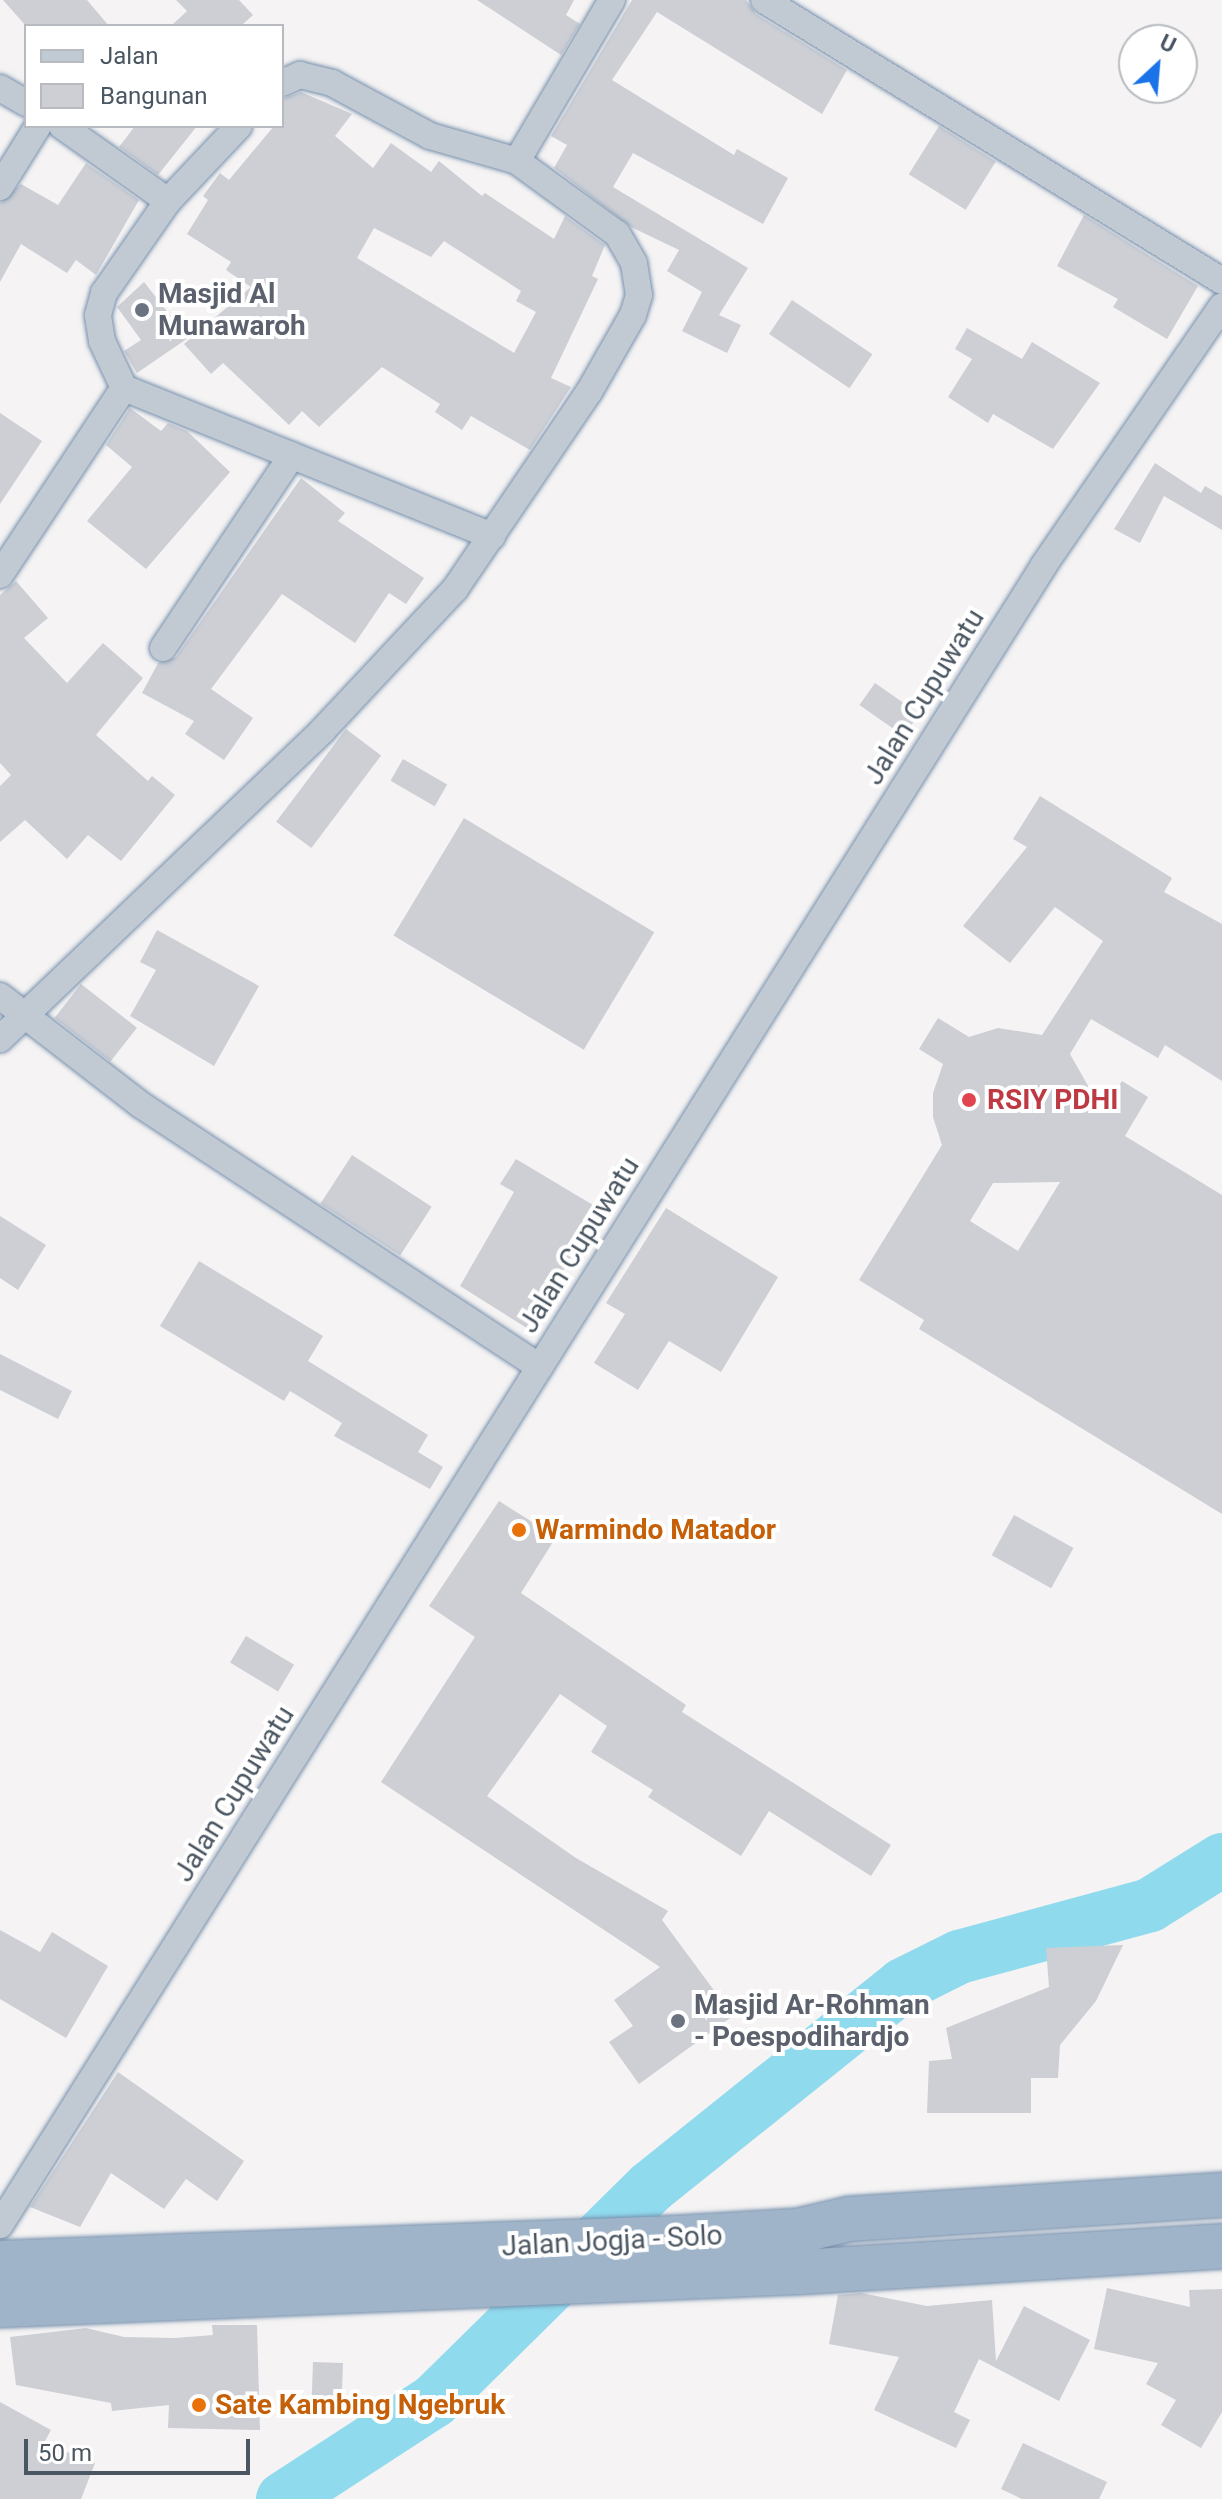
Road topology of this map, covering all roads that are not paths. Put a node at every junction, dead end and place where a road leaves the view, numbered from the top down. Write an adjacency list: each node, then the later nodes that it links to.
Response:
1 (612, 0): 9 (street)
2 (764, 0): 12 (street)
3 (284, 82): 9 (street)
4 (0, 88): 5 (street)
5 (24, 102)
6 (37, 128): 10 (street)
7 (65, 128): 11 (street)
8 (237, 128): 11 (street)
9 (517, 161): 16 (street)
10 (0, 187)
11 (168, 201): 14 (street)
12 (1222, 281)
13 (1222, 306): 22 (street, Jalan Cupuwatu)
14 (124, 388): 15 (street); 17 (street)
15 (292, 455): 16 (street); 18 (street)
16 (492, 536): 20 (street)
17 (0, 575)
18 (163, 648)
19 (0, 996): 20 (street)
20 (23, 1016): 21 (street); 22 (street)
21 (0, 1039)
22 (540, 1367): 24 (street, Jalan Cupuwatu)
23 (1222, 2195): 26 (highway, Jalan Jogja - Solo)
24 (0, 2225)
25 (1222, 2246): 27 (highway, Jalan Jogja - Solo)
26 (0, 2263)
27 (0, 2305)

